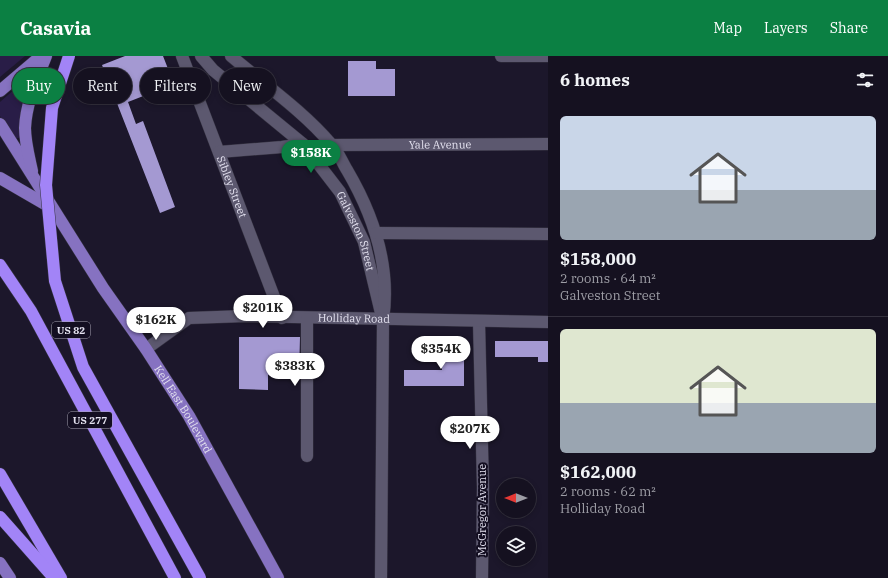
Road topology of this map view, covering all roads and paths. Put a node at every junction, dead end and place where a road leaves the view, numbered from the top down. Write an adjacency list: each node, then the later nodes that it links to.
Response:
1 (41, 56): 9 (main road)
2 (46, 56): 16 (main road)
3 (69, 56): 35 (highway, US 82, bridge)
4 (182, 56): 14 (street, Sibley Street)
5 (201, 56): 11 (street, Galveston Street)
6 (230, 56): 12 (street, Galveston Street)
7 (501, 56): 8 (street)
8 (548, 56)
9 (0, 90)
10 (0, 124): 16 (main road, Kell East Boulevard)
11 (303, 144): 14 (street); 23 (street, Galveston Street)
12 (332, 144): 13 (street, Yale Avenue); 18 (street, Galveston Street)
13 (548, 144)
14 (219, 152): 21 (street, Sibley Street)
15 (0, 178): 17 (main road)
16 (34, 178): 17 (main road, Kell East Boulevard)
17 (53, 209): 26 (main road, Kell East Boulevard)
18 (376, 233): 19 (street); 23 (street, Galveston Street)
19 (548, 234)
20 (0, 265): 34 (highway, US 277)
21 (282, 318): 22 (street, Holliday Road); 26 (street, Holliday Road)
22 (307, 319): 23 (street, Holliday Road); 27 (street)
23 (383, 320): 24 (street, Holliday Road); 37 (street, Galveston Street)
24 (479, 322): 25 (street, Holliday Road); 38 (street, McGregor Avenue)
25 (548, 322)
26 (146, 349): 36 (main road, Kell East Boulevard)
27 (307, 456)
28 (0, 474): 33 (highway)
29 (0, 517): 32 (highway)
30 (0, 563): 31 (main road)
31 (10, 578)
32 (54, 578)
33 (61, 578)
34 (175, 578)
35 (200, 578)
36 (278, 578)
37 (381, 578)
38 (482, 578)

